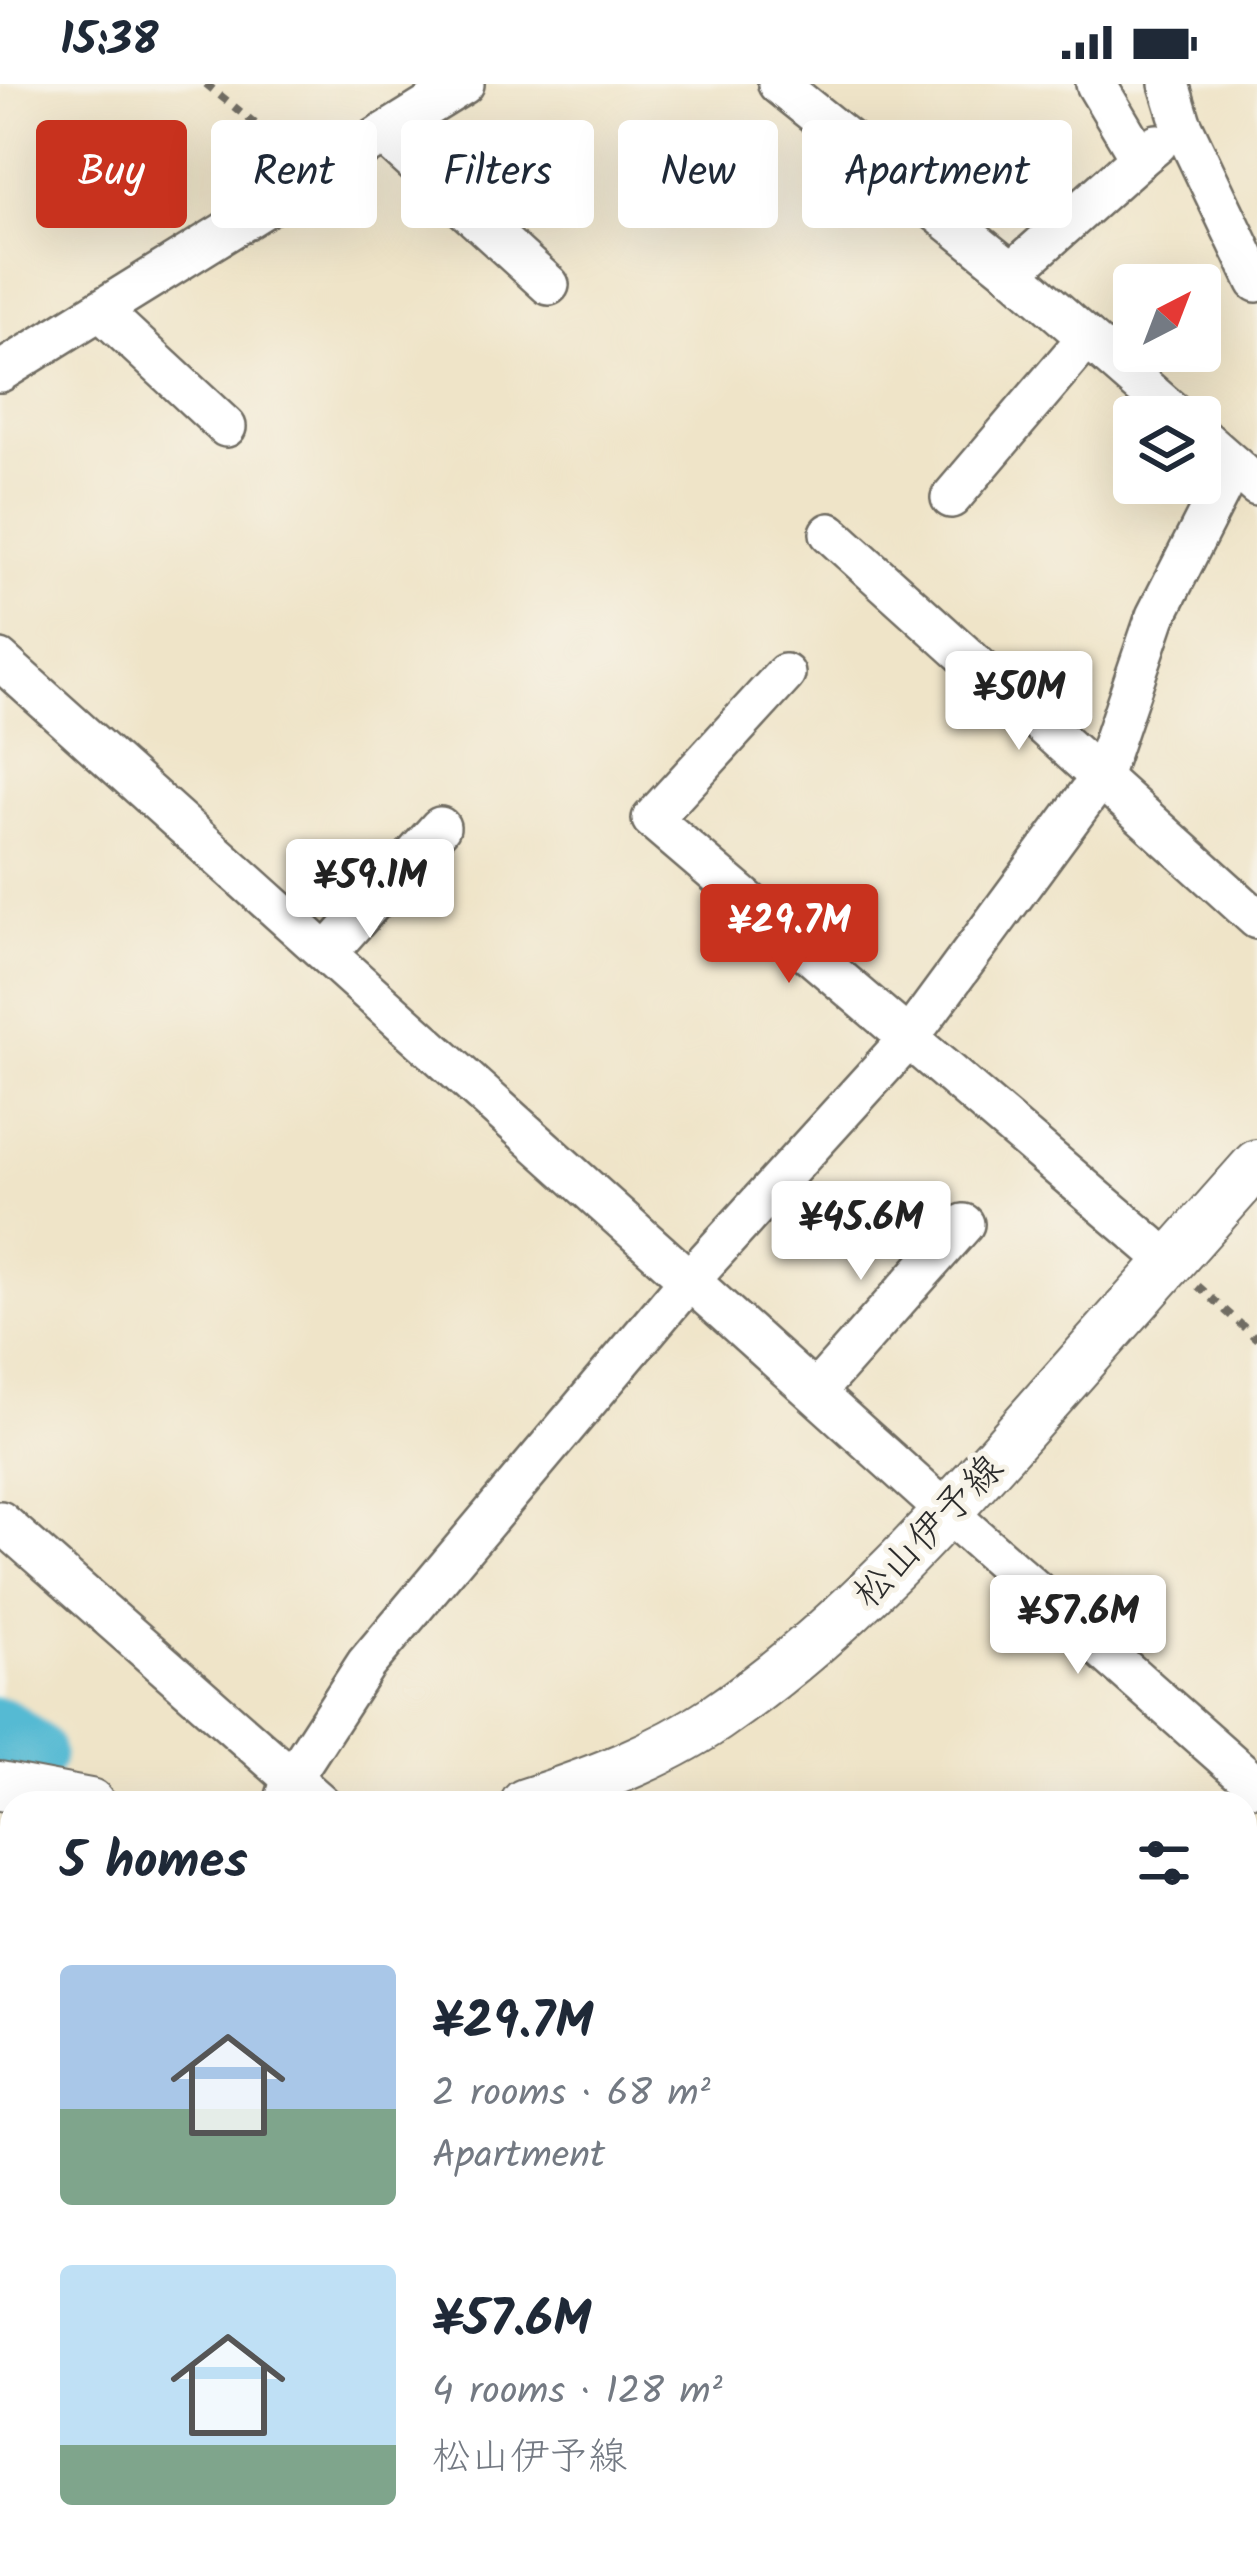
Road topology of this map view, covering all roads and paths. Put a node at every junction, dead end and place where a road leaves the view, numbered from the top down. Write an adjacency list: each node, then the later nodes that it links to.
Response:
1 (206, 84): 6 (path)
2 (464, 84): 8 (street)
3 (778, 84): 12 (street)
4 (1096, 84): 10 (street)
5 (1169, 84): 7 (street)
6 (251, 120)
7 (1181, 123): 10 (street); 13 (street)
8 (383, 134): 9 (street); 14 (street)
9 (377, 138)
10 (1140, 158): 12 (street)
11 (231, 228): 15 (street)
12 (1012, 272): 16 (street)
13 (1257, 282)
14 (549, 285)
15 (100, 310): 17 (street); 19 (street)
16 (1087, 338): 18 (street); 22 (street)
17 (0, 372)
18 (1154, 396)
19 (226, 428)
20 (1221, 455): 21 (street)
21 (1245, 476): 26 (street)
22 (951, 498)
23 (830, 533): 26 (street)
24 (0, 660): 29 (street)
25 (785, 674): 30 (street)
26 (1102, 777): 28 (street); 30 (street)
27 (440, 826): 29 (street)
28 (1257, 919)
29 (328, 953): 34 (street)
30 (908, 1039): 33 (street); 34 (street)
31 (1257, 1164): 33 (main road, 松山伊予線)
32 (964, 1223): 36 (street)
33 (1171, 1262): 35 (path); 37 (main road, 松山伊予線)
34 (690, 1279): 36 (street); 41 (street)
35 (1257, 1339)
36 (815, 1392): 37 (street)
37 (948, 1513): 39 (street); 42 (main road, 松山伊予線)
38 (0, 1521): 40 (street)
39 (1257, 1786)
40 (295, 1791)
41 (300, 1791)
42 (562, 1791)

